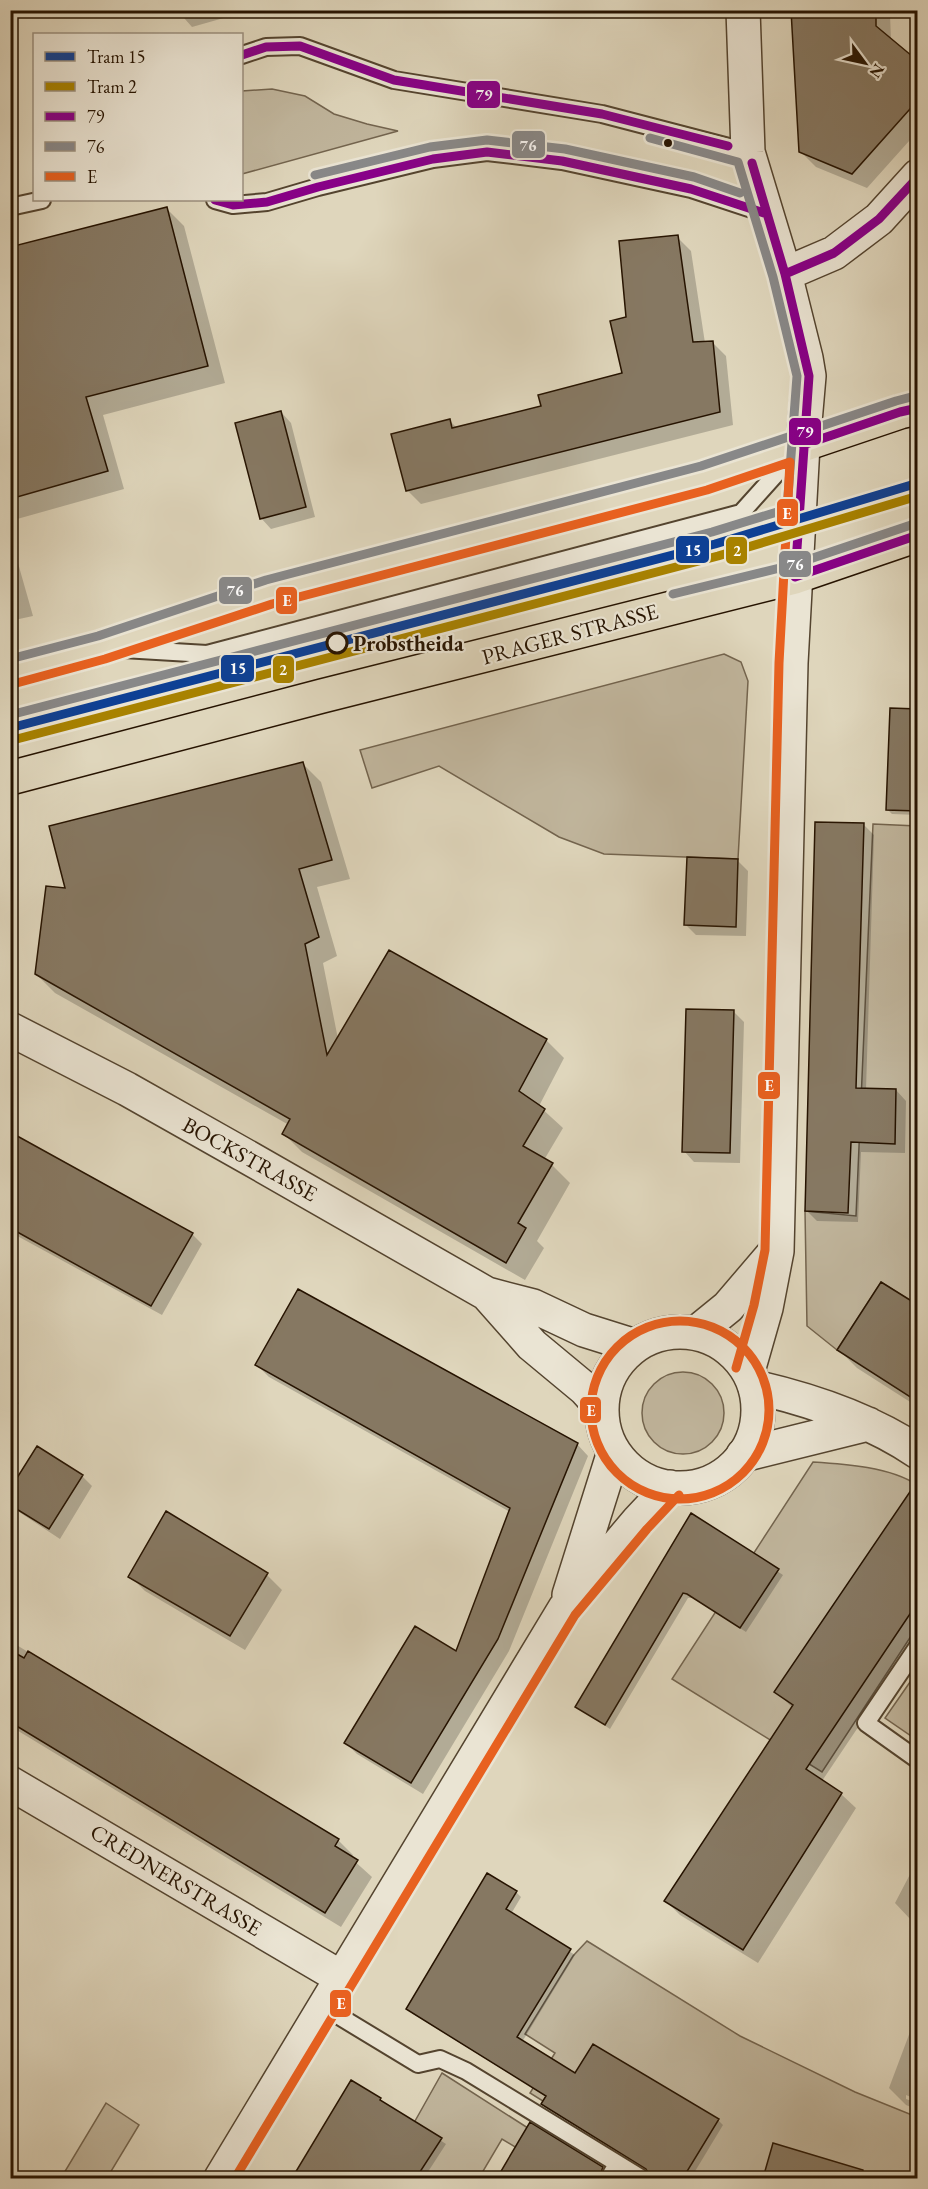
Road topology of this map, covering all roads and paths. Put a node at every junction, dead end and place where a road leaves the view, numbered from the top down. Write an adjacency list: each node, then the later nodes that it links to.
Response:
1 (743, 10): 3 (street)
2 (243, 55): 3 (lane)
3 (748, 152): 8 (street)
4 (918, 176): 9 (street)
5 (37, 201): 7 (lane)
6 (219, 201): 8 (lane)
7 (10, 207)
8 (767, 214): 9 (street)
9 (784, 274): 11 (street)
10 (918, 408): 11 (main road)
11 (803, 445): 12 (street); 15 (main road); 15 (lane)
12 (799, 518): 14 (street); 17 (lane)
13 (918, 535): 14 (main road, PRAGER STRASSE)
14 (795, 577): 18 (main road, PRAGER STRASSE); 20 (street)
15 (101, 648): 16 (main road)
16 (10, 672)
17 (10, 728)
18 (10, 778)
19 (10, 1029): 21 (street, BOCKSTRASSE)
20 (777, 1251): 22 (street); 24 (street)
21 (487, 1294): 23 (street, BOCKSTRASSE); 25 (street, BOCKSTRASSE)
22 (696, 1333): 23 (street); 24 (street)
23 (635, 1346): 25 (street)
24 (752, 1379): 26 (street); 29 (street)
25 (602, 1408): 27 (street)
26 (868, 1424): 28 (street); 29 (street)
27 (614, 1452): 30 (street); 31 (street)
28 (918, 1452)
29 (743, 1455): 30 (street)
30 (670, 1487): 31 (street)
31 (565, 1608): 35 (street)
32 (918, 1646): 33 (lane)
33 (918, 1760)
34 (10, 1783): 35 (street, CREDNERSTRASSE)
35 (342, 1978): 36 (street)
36 (324, 2007): 37 (lane); 38 (street)
37 (613, 2171): 39 (lane)
38 (221, 2178)
39 (641, 2178)

